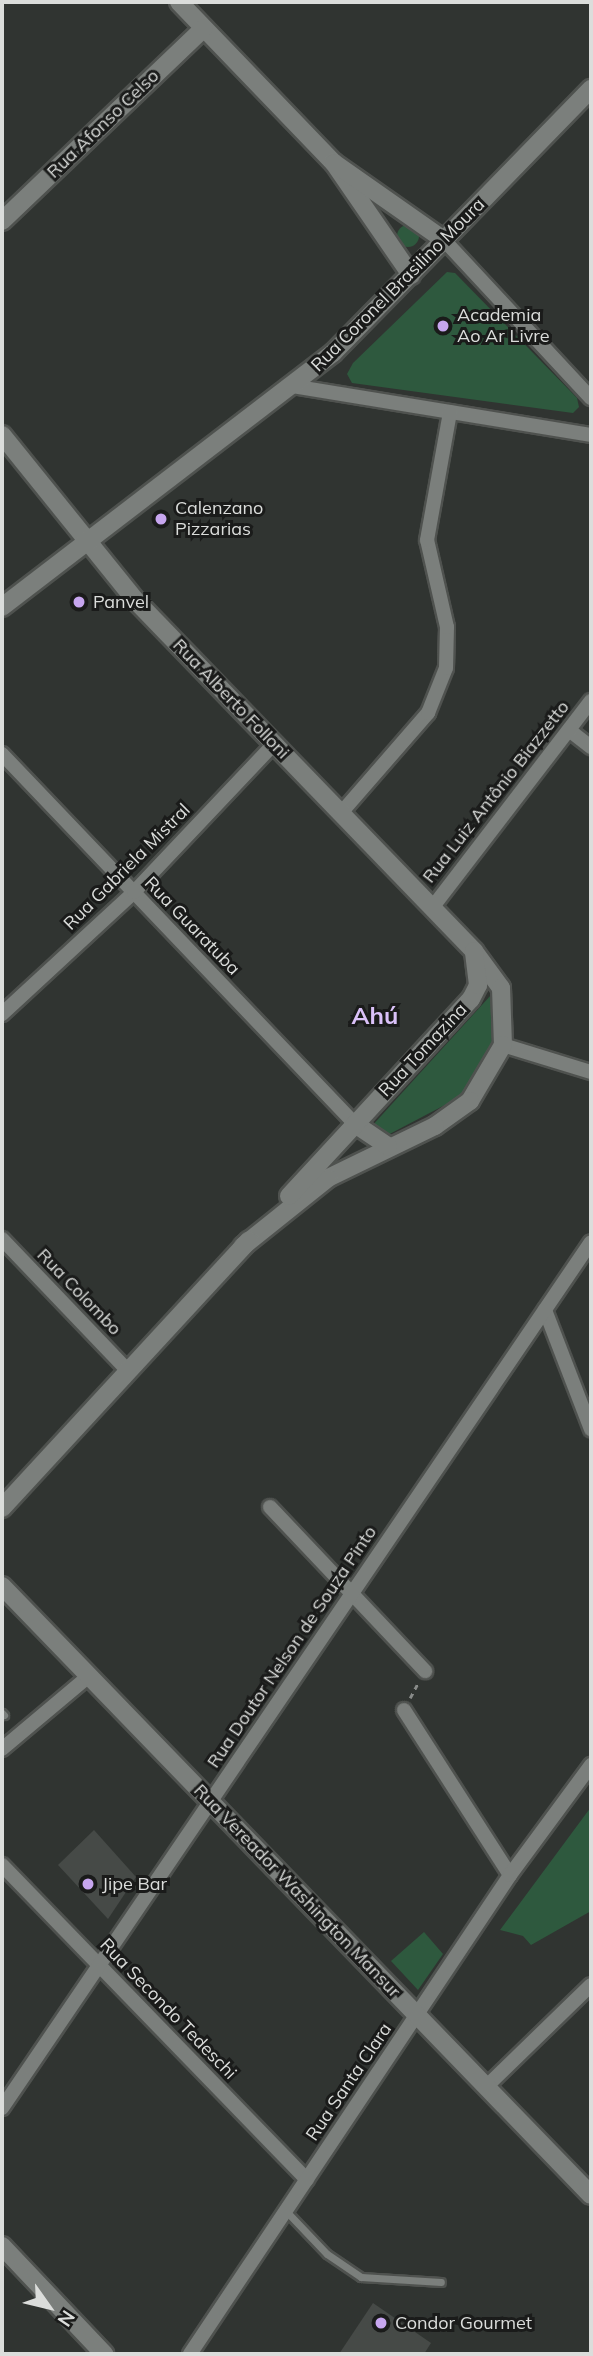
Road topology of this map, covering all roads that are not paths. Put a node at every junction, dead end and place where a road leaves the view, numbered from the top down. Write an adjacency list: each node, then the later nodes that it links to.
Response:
1 (179, 2): 2 (main road)
2 (204, 28): 4 (main road); 5 (main road, Rua Afonso Celso)
3 (591, 89): 6 (main road, Rua Coronel Brasilino Moura)
4 (334, 163): 6 (main road); 7 (main road)
5 (2, 221)
6 (444, 240): 7 (main road, Rua Coronel Brasilino Moura); 9 (street)
7 (411, 275): 8 (main road, Rua Coronel Brasilino Moura)
8 (292, 386): 10 (street); 13 (main road, Rua Coronel Brasilino Moura)
9 (591, 398)
10 (450, 412): 12 (street); 20 (street)
11 (2, 435): 13 (main road, Rua Alberto Folloni)
12 (591, 435)
13 (89, 539): 14 (main road, Rua Coronel Brasilino Moura); 17 (main road, Rua Alberto Folloni)
14 (2, 607)
15 (591, 701): 16 (street, Rua Luiz Antônio Biazzetto)
16 (569, 730): 18 (street); 22 (street, Rua Luiz Antônio Biazzetto)
17 (274, 744): 20 (main road, Rua Alberto Folloni); 21 (street, Rua Gabriela Mistral)
18 (591, 747)
19 (2, 754): 21 (street, Rua Guaratuba)
20 (341, 813): 22 (main road, Rua Alberto Folloni)
21 (134, 892): 24 (street, Rua Gabriela Mistral); 27 (street, Rua Guaratuba)
22 (432, 908): 23 (main road, Rua Alberto Folloni)
23 (474, 951): 25 (main road); 27 (main road, Rua Tomazina)
24 (2, 1014)
25 (503, 1045): 26 (street); 28 (main road, Rua Tomazina)
26 (591, 1072)
27 (355, 1124): 28 (main road); 31 (main road, Rua Tomazina)
28 (388, 1146): 31 (main road, Rua Tomazina)
29 (2, 1240): 33 (street, Rua Colombo)
30 (591, 1242): 32 (street, Rua Doutor Nelson de Souza Pinto)
31 (243, 1246): 33 (main road, Rua Tomazina)
32 (545, 1310): 34 (street); 38 (street, Rua Doutor Nelson de Souza Pinto)
33 (128, 1371): 36 (main road, Rua Tomazina)
34 (591, 1429)
35 (270, 1507): 38 (street)
36 (2, 1508)
37 (2, 1586): 40 (main road, Rua Vereador Washington Mansur)
38 (352, 1594): 39 (street); 44 (street, Rua Doutor Nelson de Souza Pinto)
39 (425, 1671)
40 (89, 1676): 42 (street); 44 (main road, Rua Vereador Washington Mansur)
41 (404, 1710): 46 (street)
42 (2, 1749)
43 (591, 1765): 46 (street, Rua Santa Clara)
44 (211, 1802): 47 (street, Rua Doutor Nelson de Souza Pinto); 49 (main road, Rua Vereador Washington Mansur)
45 (2, 1865): 47 (street, Rua Secondo Tedeschi)
46 (510, 1875): 49 (street, Rua Santa Clara)
47 (99, 1965): 51 (street, Rua Doutor Nelson de Souza Pinto); 52 (street, Rua Secondo Tedeschi)
48 (591, 1985): 50 (street)
49 (417, 2015): 50 (main road, Rua Vereador Washington Mansur); 52 (street, Rua Santa Clara)
50 (486, 2087): 53 (main road, Rua Vereador Washington Mansur)
51 (2, 2108)
52 (307, 2180): 54 (street, Rua Santa Clara)
53 (591, 2195)
54 (286, 2211): 56 (lane); 58 (street, Rua Santa Clara)
55 (2, 2246): 57 (main road)
56 (441, 2282)
57 (104, 2354)
58 (190, 2354)

